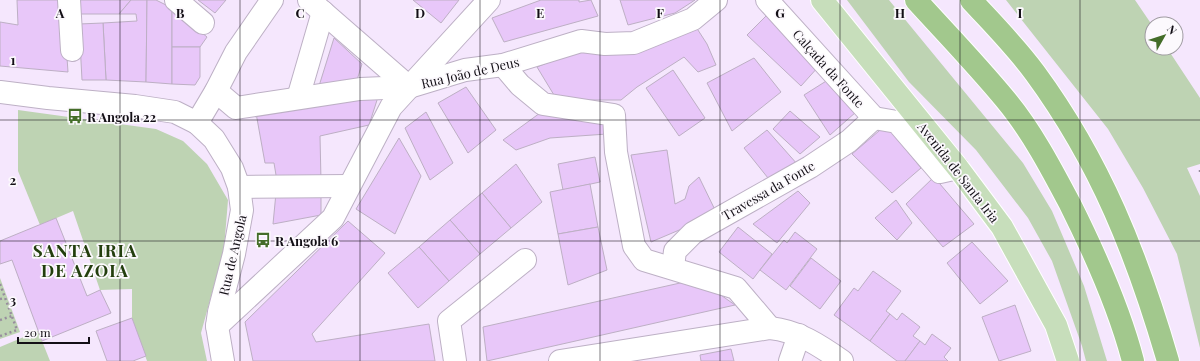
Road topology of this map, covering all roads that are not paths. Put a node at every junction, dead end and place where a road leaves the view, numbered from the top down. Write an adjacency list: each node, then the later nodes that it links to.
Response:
1 (69, 0): 12 (street)
2 (176, 0): 11 (street)
3 (272, 0): 15 (street)
4 (489, 0): 14 (street)
5 (716, 0): 13 (street, Rua João de Deus)
6 (767, 0): 18 (street, Calçada da Fonte)
7 (822, 0): 20 (main road, Avenida de Santa Iria)
8 (916, 0): 34 (highway)
9 (971, 0): 35 (highway)
10 (316, 6): 14 (street); 17 (street)
11 (203, 22)
12 (72, 50)
13 (503, 66): 14 (street, Rua João de Deus); 24 (street)
14 (409, 87): 17 (street, Rua João de Deus); 21 (street)
15 (216, 91): 17 (street, Rua João de Deus); 19 (street)
16 (0, 92): 19 (street, Rua de Angola)
17 (298, 98)
18 (874, 118): 20 (street); 24 (street, Travessa da Fonte)
19 (197, 123): 22 (street, Rua de Angola)
20 (958, 168): 33 (main road, Avenida de Santa Iria)
21 (349, 186): 22 (street); 25 (street)
22 (239, 187): 25 (street, Rua de Angola)
23 (525, 260): 29 (street)
24 (673, 267): 26 (street)
25 (217, 326): 28 (street, Rua de Angola)
26 (770, 328): 27 (street); 30 (street)
27 (799, 335): 31 (street); 32 (street)
28 (223, 361)
29 (455, 361)
30 (560, 361)
31 (790, 361)
32 (842, 361)
33 (1068, 361)
34 (1133, 361)
35 (1168, 361)

